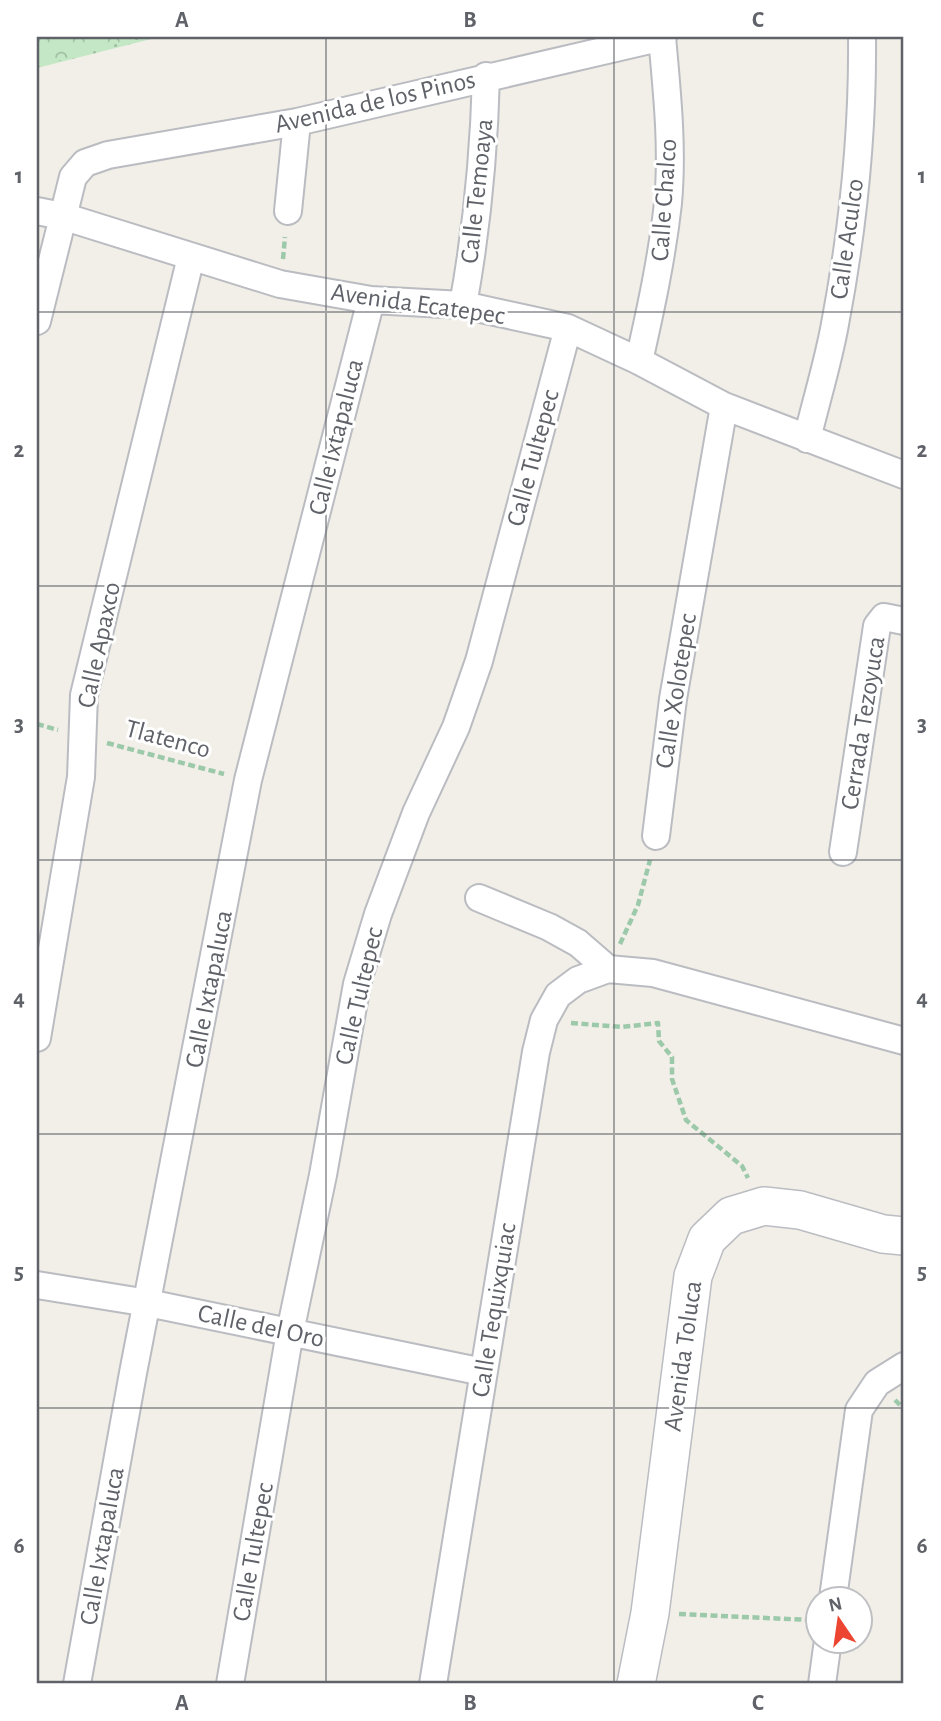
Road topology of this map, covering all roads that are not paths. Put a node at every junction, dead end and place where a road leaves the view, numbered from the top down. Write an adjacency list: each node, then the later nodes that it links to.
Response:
1 (663, 37): 3 (street, Avenida de los Pinos); 12 (street, Calle Chalco)
2 (862, 37): 14 (street, Calle Aculco)
3 (486, 76): 4 (street, Avenida de los Pinos); 9 (street, Calle Temoaya)
4 (297, 122): 5 (street); 6 (street, Avenida de los Pinos)
5 (288, 211)
6 (49, 213): 7 (street, Avenida Ecatepec); 10 (street)
7 (191, 257): 8 (street, Avenida Ecatepec); 21 (street, Calle Apaxco)
8 (371, 300): 9 (street, Avenida Ecatepec); 25 (street, Calle Ixtapaluca)
9 (463, 305): 11 (street, Avenida Ecatepec)
10 (37, 321)
11 (568, 328): 12 (street, Avenida Ecatepec); 26 (street, Calle Tultepec)
12 (639, 361): 13 (street, Avenida Ecatepec)
13 (724, 406): 14 (street, Avenida Ecatepec); 17 (street, Calle Xolotepec)
14 (807, 439): 15 (street, Avenida Ecatepec)
15 (904, 475)
16 (904, 621): 18 (street, Cerrada Tezoyuca)
17 (656, 836)
18 (843, 852)
19 (479, 898): 20 (street)
20 (607, 969): 22 (street, Calle Tequixquiac); 28 (street, Calle Tequixquiac)
21 (37, 1038)
22 (904, 1041)
23 (904, 1236): 34 (street, Avenida Toluca)
24 (37, 1285): 25 (street, Calle del Oro)
25 (148, 1303): 26 (street, Calle del Oro); 31 (street, Calle Ixtapaluca)
26 (290, 1332): 28 (street, Calle del Oro); 32 (street, Calle Tultepec)
27 (904, 1366): 29 (street)
28 (483, 1372): 33 (street, Calle Tequixquiac)
29 (835, 1584)
30 (826, 1654): 35 (street)
31 (77, 1684)
32 (230, 1684)
33 (433, 1684)
34 (636, 1684)
35 (821, 1684)

